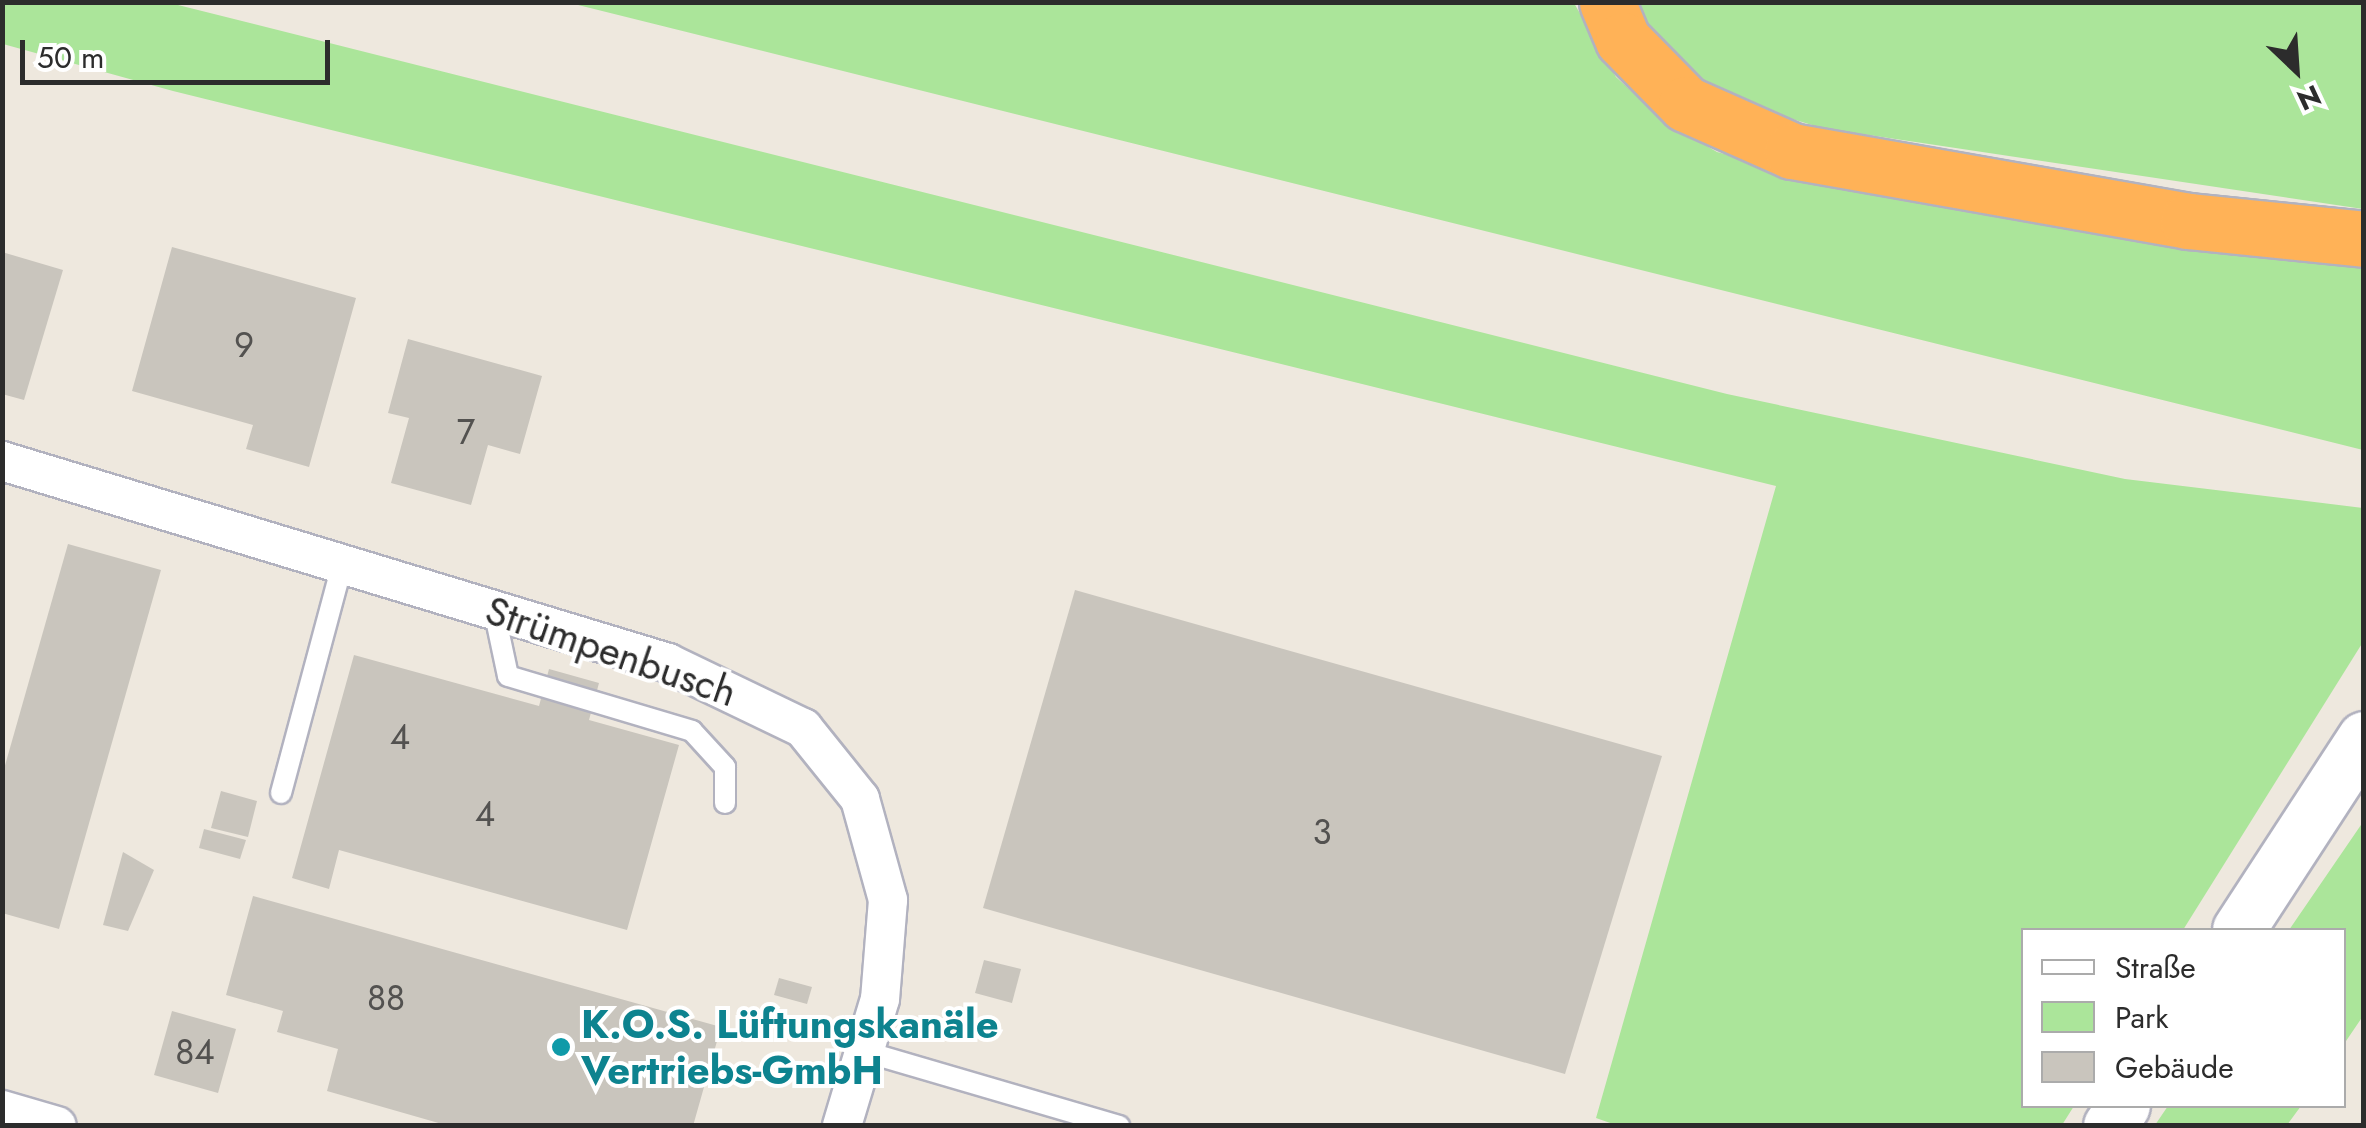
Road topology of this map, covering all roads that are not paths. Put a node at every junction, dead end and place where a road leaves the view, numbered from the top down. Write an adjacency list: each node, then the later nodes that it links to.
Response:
1 (1607, 2): 2 (highway)
2 (2364, 238)
3 (2, 460): 4 (street, Strümpenbusch)
4 (342, 565): 5 (street, Strümpenbusch); 7 (lane)
5 (494, 610): 8 (lane); 10 (street, Strümpenbusch)
6 (2364, 738): 9 (main road)
7 (281, 793)
8 (726, 803)
9 (2240, 928)
10 (866, 1052): 13 (street, Strümpenbusch); 14 (lane)
11 (2, 1110): 12 (street)
12 (58, 1126)
13 (842, 1126)
14 (1119, 1126)

